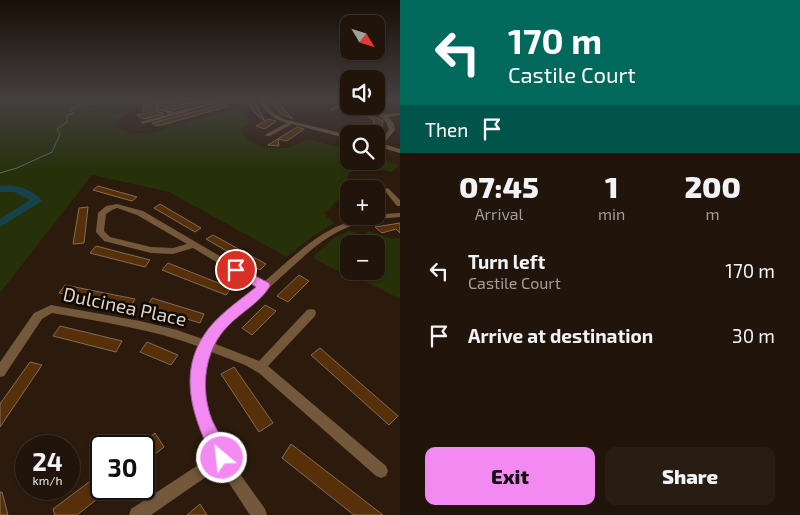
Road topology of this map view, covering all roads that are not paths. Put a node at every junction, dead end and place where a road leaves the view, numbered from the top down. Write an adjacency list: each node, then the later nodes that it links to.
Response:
1 (290, 124): 4 (street)
2 (296, 124): 5 (street)
3 (391, 124): 6 (street)
4 (268, 135)
5 (340, 136)
6 (385, 138)
7 (385, 147): 8 (street)
8 (400, 151)
9 (387, 190): 10 (street)
10 (400, 204)
11 (400, 215): 13 (street)
12 (193, 245): 12 (street); 13 (street)
13 (264, 286): 15 (street)
14 (311, 313): 16 (street)
15 (207, 344): 16 (street, Dulcinea Place); 17 (street, Dulcinea Place); 18 (street)
16 (260, 367): 19 (street, Dulcinea Place)
17 (0, 372)
18 (222, 458): 20 (street); 21 (street)
19 (381, 471)
20 (137, 515)
21 (259, 515)

